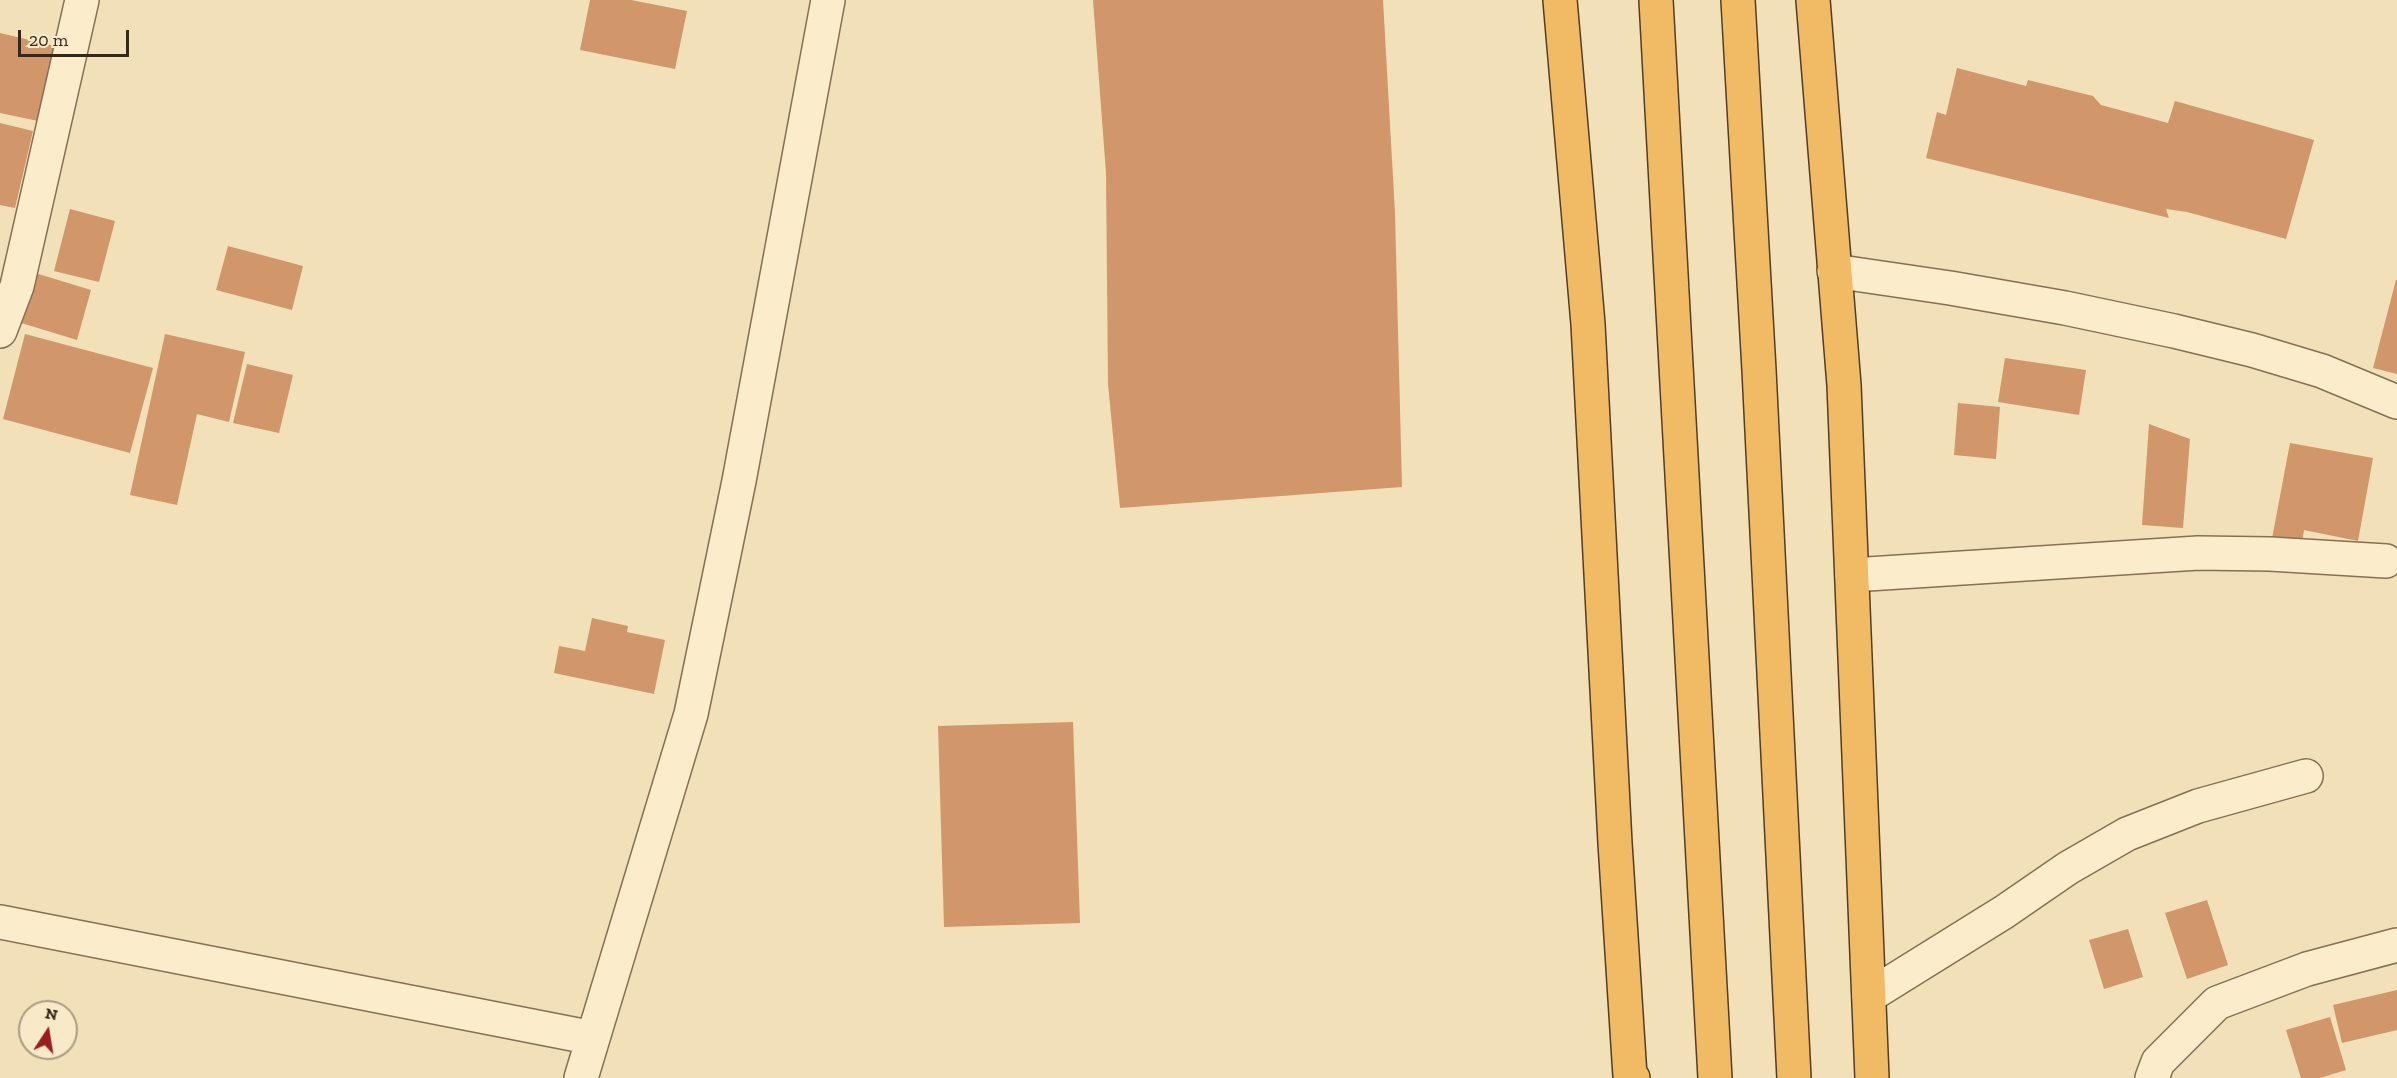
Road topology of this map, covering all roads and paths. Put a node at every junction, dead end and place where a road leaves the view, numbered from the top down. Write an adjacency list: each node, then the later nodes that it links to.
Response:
1 (82, 0): 8 (street)
2 (828, 0): 16 (street)
3 (1560, 0): 17 (highway)
4 (1656, 0): 19 (highway)
5 (1738, 0): 20 (highway)
6 (1813, 0): 7 (highway)
7 (1834, 271): 9 (street); 11 (highway)
8 (0, 331)
9 (2397, 402)
10 (2385, 561): 11 (street)
11 (1852, 575): 15 (highway)
12 (2306, 776): 15 (street)
13 (0, 922): 16 (street)
14 (2397, 945): 22 (street)
15 (1869, 996): 21 (highway)
16 (593, 1038): 18 (street)
17 (1631, 1077)
18 (581, 1078)
19 (1715, 1078)
20 (1794, 1078)
21 (1872, 1078)
22 (2152, 1078)

